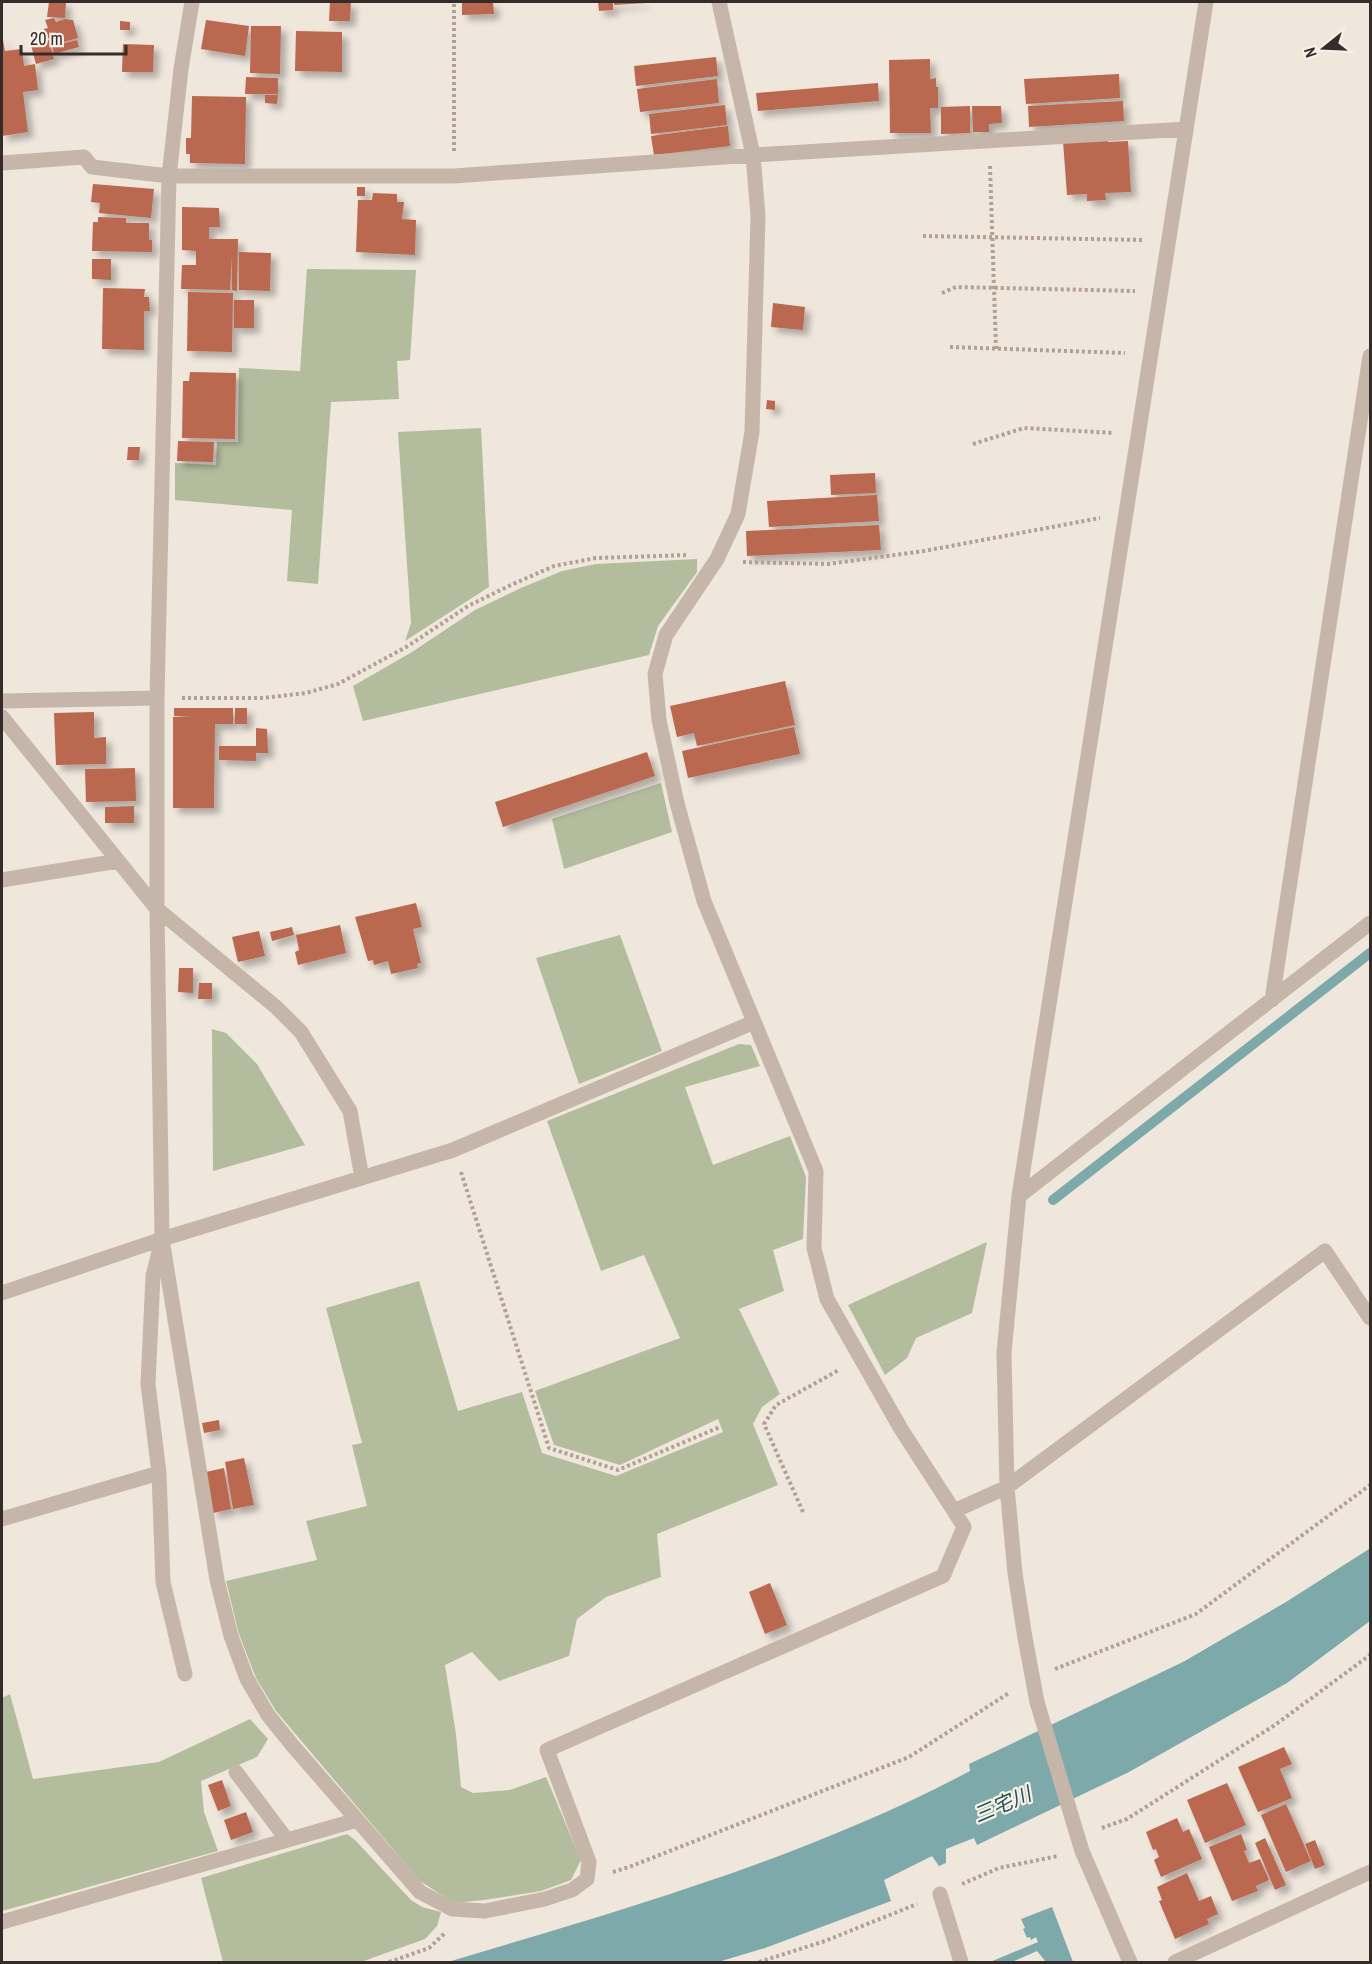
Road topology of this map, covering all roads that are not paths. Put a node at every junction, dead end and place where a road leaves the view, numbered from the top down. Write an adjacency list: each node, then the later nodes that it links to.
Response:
1 (192, 2): 7 (street)
2 (719, 2): 5 (street)
3 (1206, 2): 4 (street)
4 (1186, 129): 5 (street); 19 (street)
5 (753, 155): 7 (street); 17 (street)
6 (2, 163): 7 (street)
7 (169, 176): 9 (street)
8 (1371, 356): 16 (street)
9 (157, 698): 10 (street); 14 (street)
10 (2, 700)
11 (2, 717): 12 (street)
12 (118, 861): 13 (street); 14 (street)
13 (2, 880)
14 (157, 909): 18 (street); 20 (street)
15 (1371, 923): 16 (street)
16 (1272, 1000): 19 (street)
17 (754, 1022): 18 (street); 25 (street)
18 (362, 1178): 20 (street)
19 (1019, 1196): 24 (street)
20 (162, 1239): 21 (street); 23 (street); 29 (street)
21 (2, 1293)
22 (1371, 1318): 24 (street)
23 (159, 1473): 26 (street); 27 (street)
24 (1007, 1486): 25 (street); 35 (street)
25 (954, 1511): 29 (street)
26 (2, 1519)
27 (185, 1674)
28 (236, 1772): 30 (street)
29 (357, 1820): 30 (street)
30 (287, 1840): 33 (street)
31 (1371, 1872): 36 (street)
32 (940, 1894): 34 (street)
33 (2, 1923)
34 (961, 1962)
35 (1130, 1962)
36 (1175, 1962)

